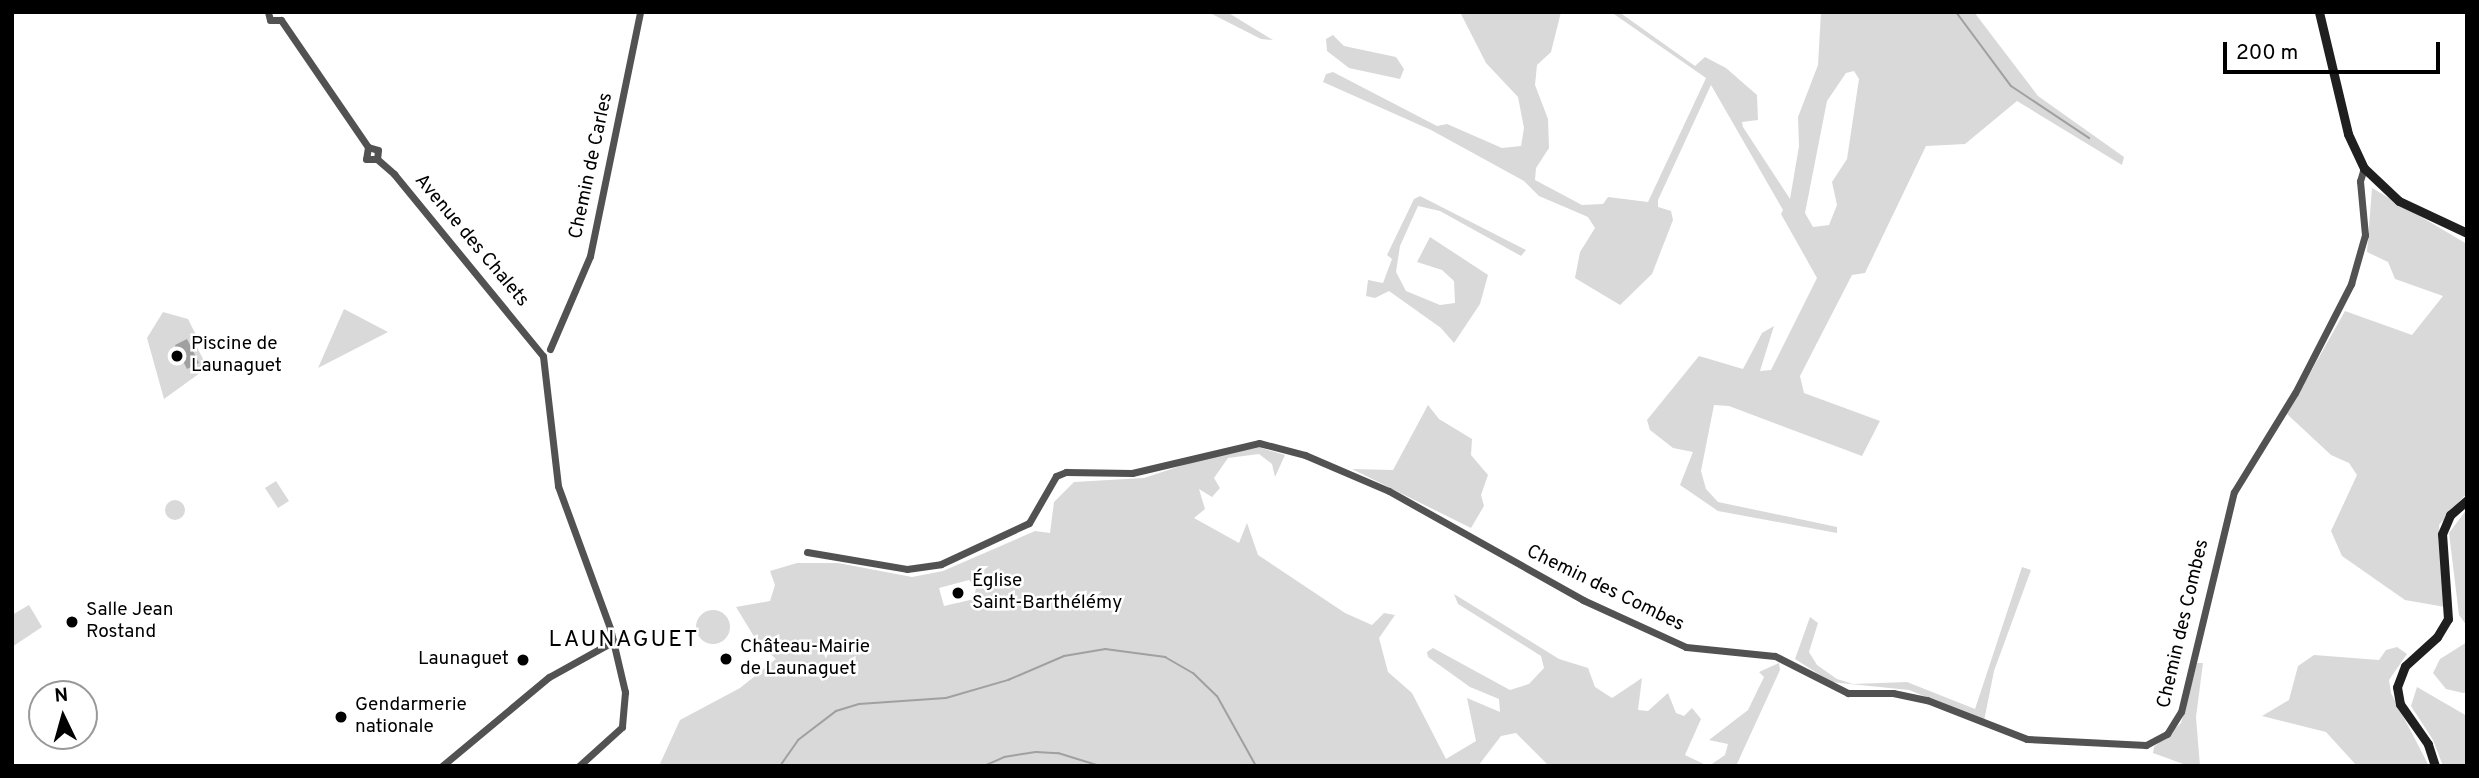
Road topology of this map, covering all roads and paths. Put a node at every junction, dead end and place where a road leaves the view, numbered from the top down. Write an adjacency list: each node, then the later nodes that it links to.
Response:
1 (268, 12): 4 (street, Avenue des Chalets)
2 (640, 12): 8 (street, Chemin de Carles)
3 (2319, 12): 5 (main road)
4 (283, 16): 9 (street, Avenue des Chalets)
5 (2367, 173): 6 (street); 6 (street, Chemin des Combes); 7 (main road)
6 (2364, 196): 12 (street, Chemin des Combes)
7 (2467, 233)
8 (560, 321): 9 (street, Chemin de Carles); 10 (street, Chemin de Carles)
9 (540, 344): 10 (street, Avenue des Chalets)
10 (546, 353): 13 (street, Avenue des Chalets)
11 (2467, 500): 16 (main road)
12 (807, 552)
13 (614, 641): 14 (street); 15 (street, Avenue des Chalets)
14 (442, 766)
15 (579, 766)
16 (2435, 766)

